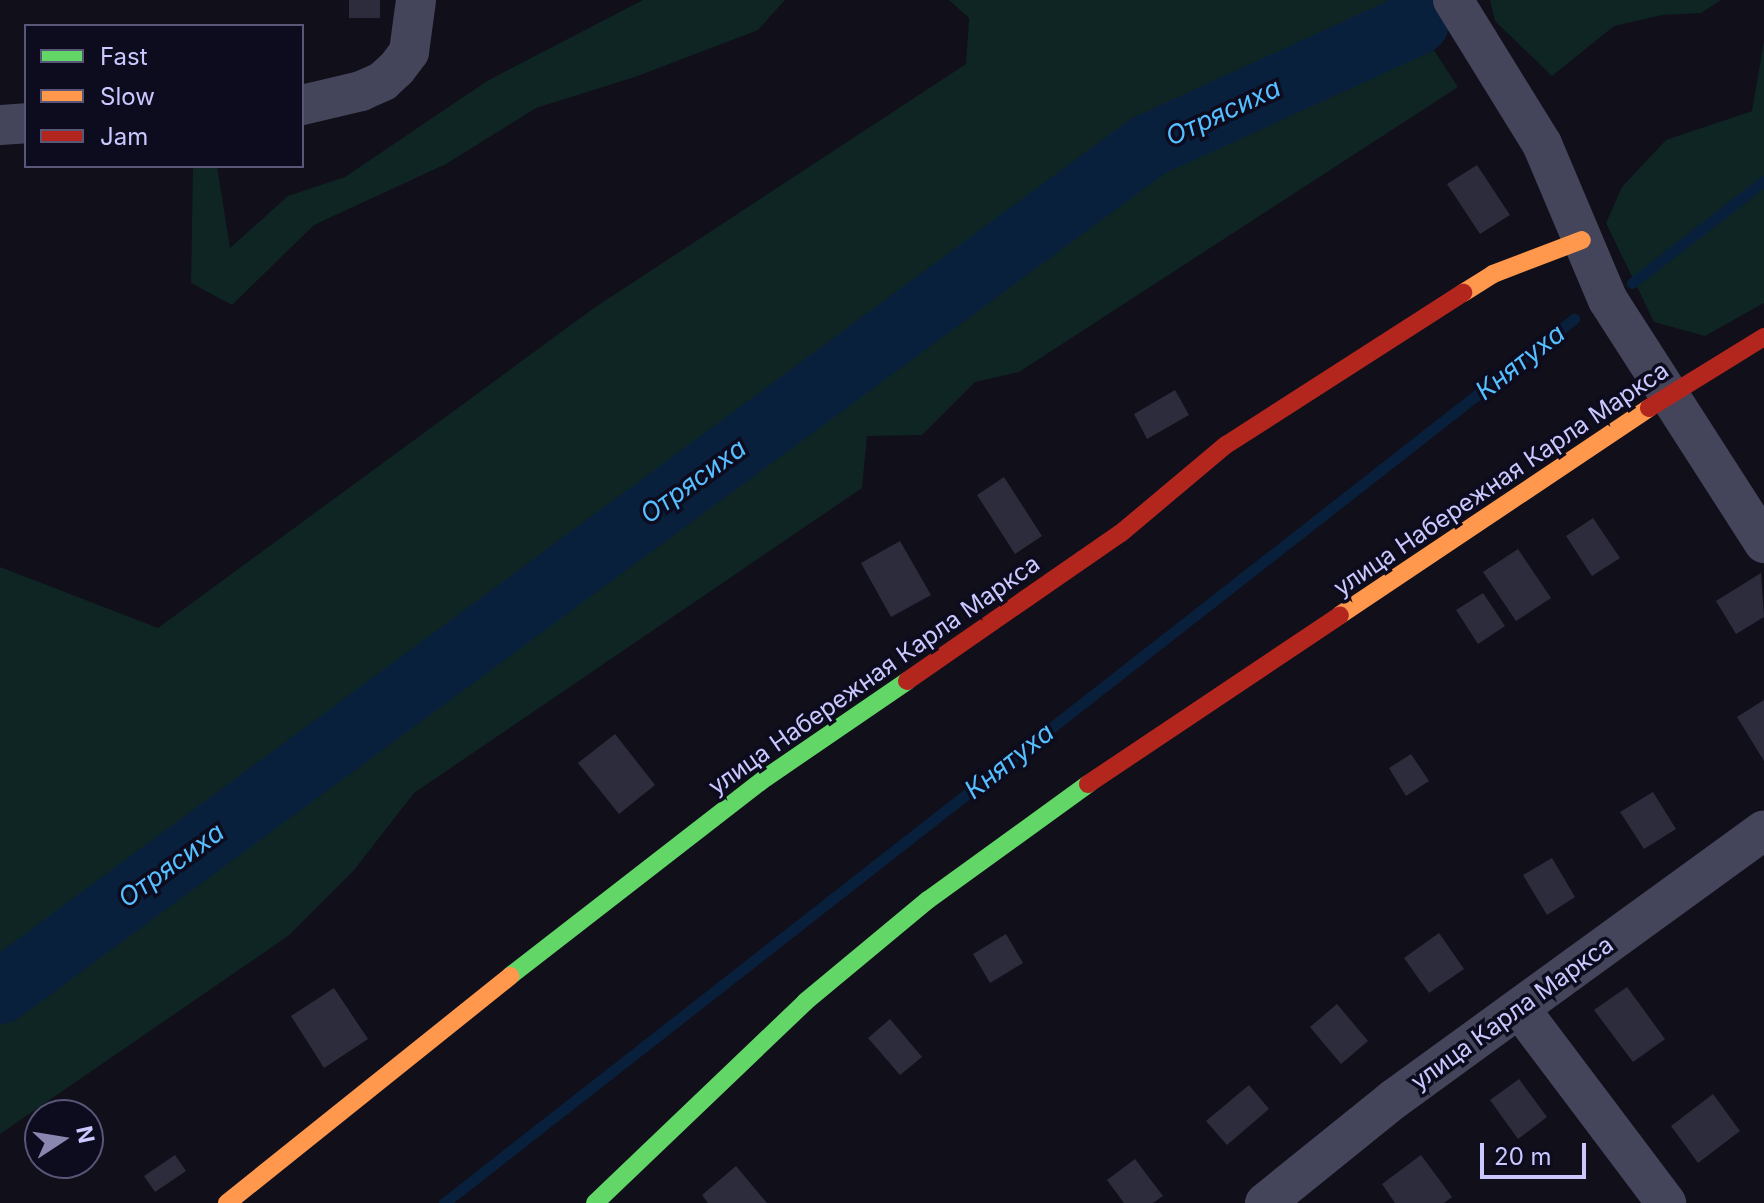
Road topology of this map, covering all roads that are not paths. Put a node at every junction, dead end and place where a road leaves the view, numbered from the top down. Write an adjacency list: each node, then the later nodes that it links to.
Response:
1 (416, 0): 3 (street)
2 (1453, 0): 6 (street)
3 (304, 105)
4 (24, 123): 5 (street)
5 (0, 125)
6 (1582, 240): 8 (street); 12 (street, улица Набережная Карла Маркса)
7 (1764, 337): 8 (street, улица Набережная Карла Маркса)
8 (1667, 396): 9 (street); 13 (street, улица Набережная Карла Маркса)
9 (1764, 543)
10 (1764, 830): 11 (street, улица Карла Маркса)
11 (1520, 1009): 14 (street, улица Карла Маркса); 15 (street)
12 (227, 1203)
13 (595, 1203)
14 (1265, 1203)
15 (1666, 1203)

